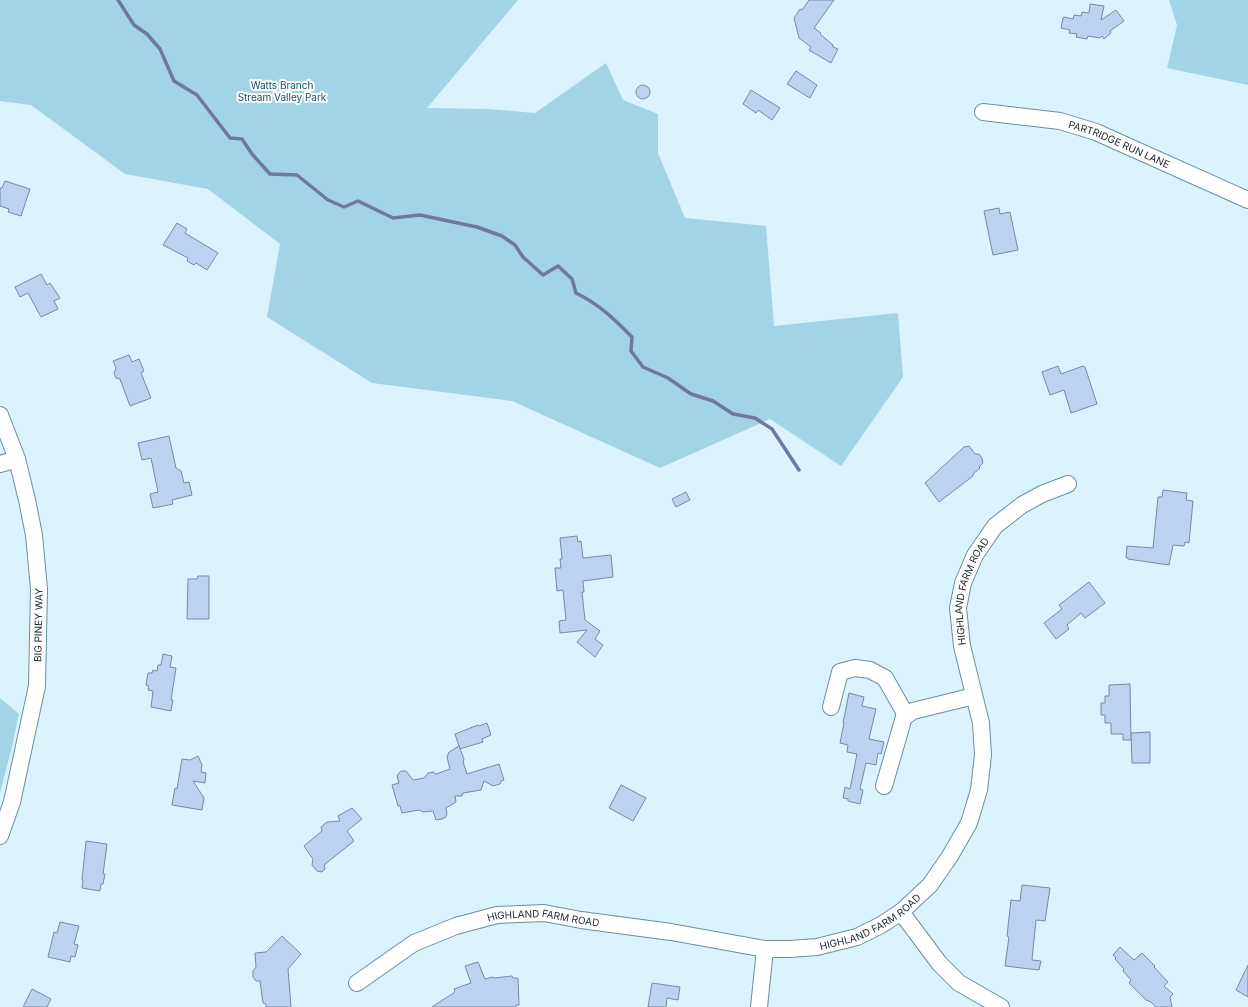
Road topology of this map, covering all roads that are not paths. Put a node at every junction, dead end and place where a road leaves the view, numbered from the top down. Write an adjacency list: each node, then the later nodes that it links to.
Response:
1 (983, 112): 2 (street, PARTRIDGE RUN LANE)
2 (1248, 200)
3 (0, 414): 4 (street, BIG PINEY WAY)
4 (17, 459): 5 (street); 11 (street, BIG PINEY WAY)
5 (0, 464)
6 (1068, 484): 7 (street, HIGHLAND FARM ROAD)
7 (974, 696): 9 (street); 12 (street, HIGHLAND FARM ROAD)
8 (831, 707): 9 (street)
9 (906, 715): 10 (street)
10 (884, 786)
11 (0, 836)
12 (901, 912): 13 (street, HIGHLAND FARM ROAD); 16 (street)
13 (765, 949): 14 (street, HIGHLAND FARM ROAD); 15 (street)
14 (357, 983)
15 (758, 1007)
16 (1001, 1007)

